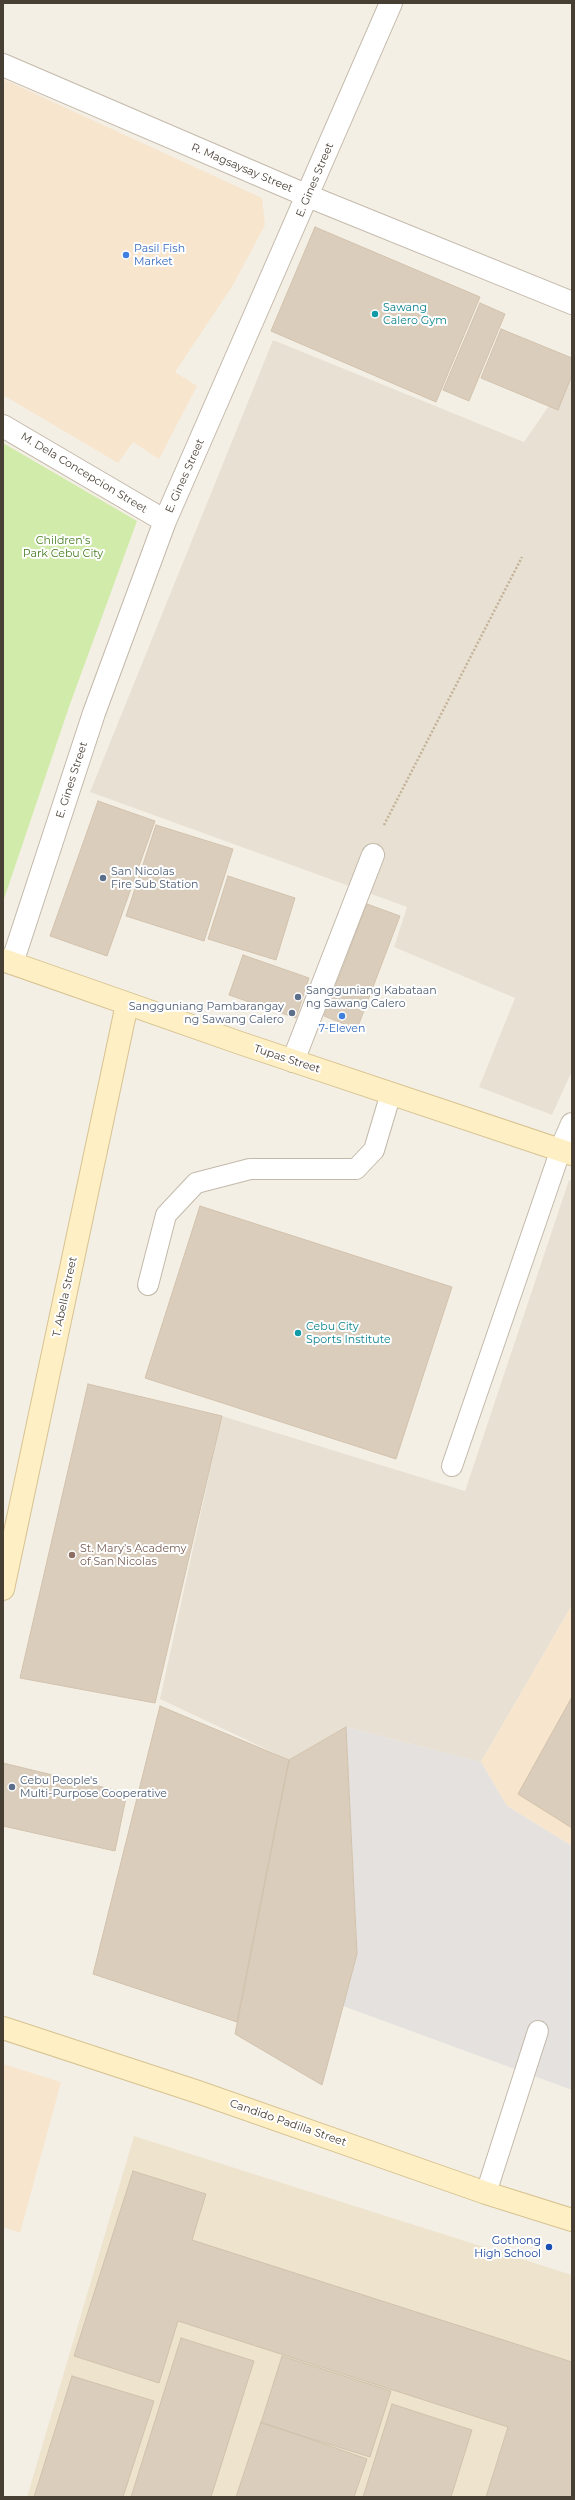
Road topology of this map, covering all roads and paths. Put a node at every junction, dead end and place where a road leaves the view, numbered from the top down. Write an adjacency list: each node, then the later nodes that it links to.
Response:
1 (391, 3): 3 (street, E. Gines Street)
2 (3, 65): 3 (street, R. Magsaysay Street)
3 (308, 196): 4 (street, R. Magsaysay Street); 6 (street, E. Gines Street)
4 (572, 303)
5 (3, 426): 6 (street, M. Dela Concepcion Street)
6 (165, 521): 9 (street, E. Gines Street)
7 (522, 557): 8 (path)
8 (373, 855): 11 (street)
9 (7, 962): 10 (street, Tupas Street)
10 (127, 1004): 11 (street, Tupas Street); 17 (street, T. Abella Street)
11 (293, 1061): 12 (street, Tupas Street)
12 (391, 1093): 14 (street, Tupas Street); 15 (lane)
13 (572, 1124): 14 (street)
14 (566, 1152): 16 (lane)
15 (148, 1285)
16 (452, 1466)
17 (3, 1589)
18 (3, 2028): 20 (street, Candido Padilla Street)
19 (538, 2031): 20 (lane)
20 (486, 2193): 21 (street, Candido Padilla Street)
21 (572, 2220)

